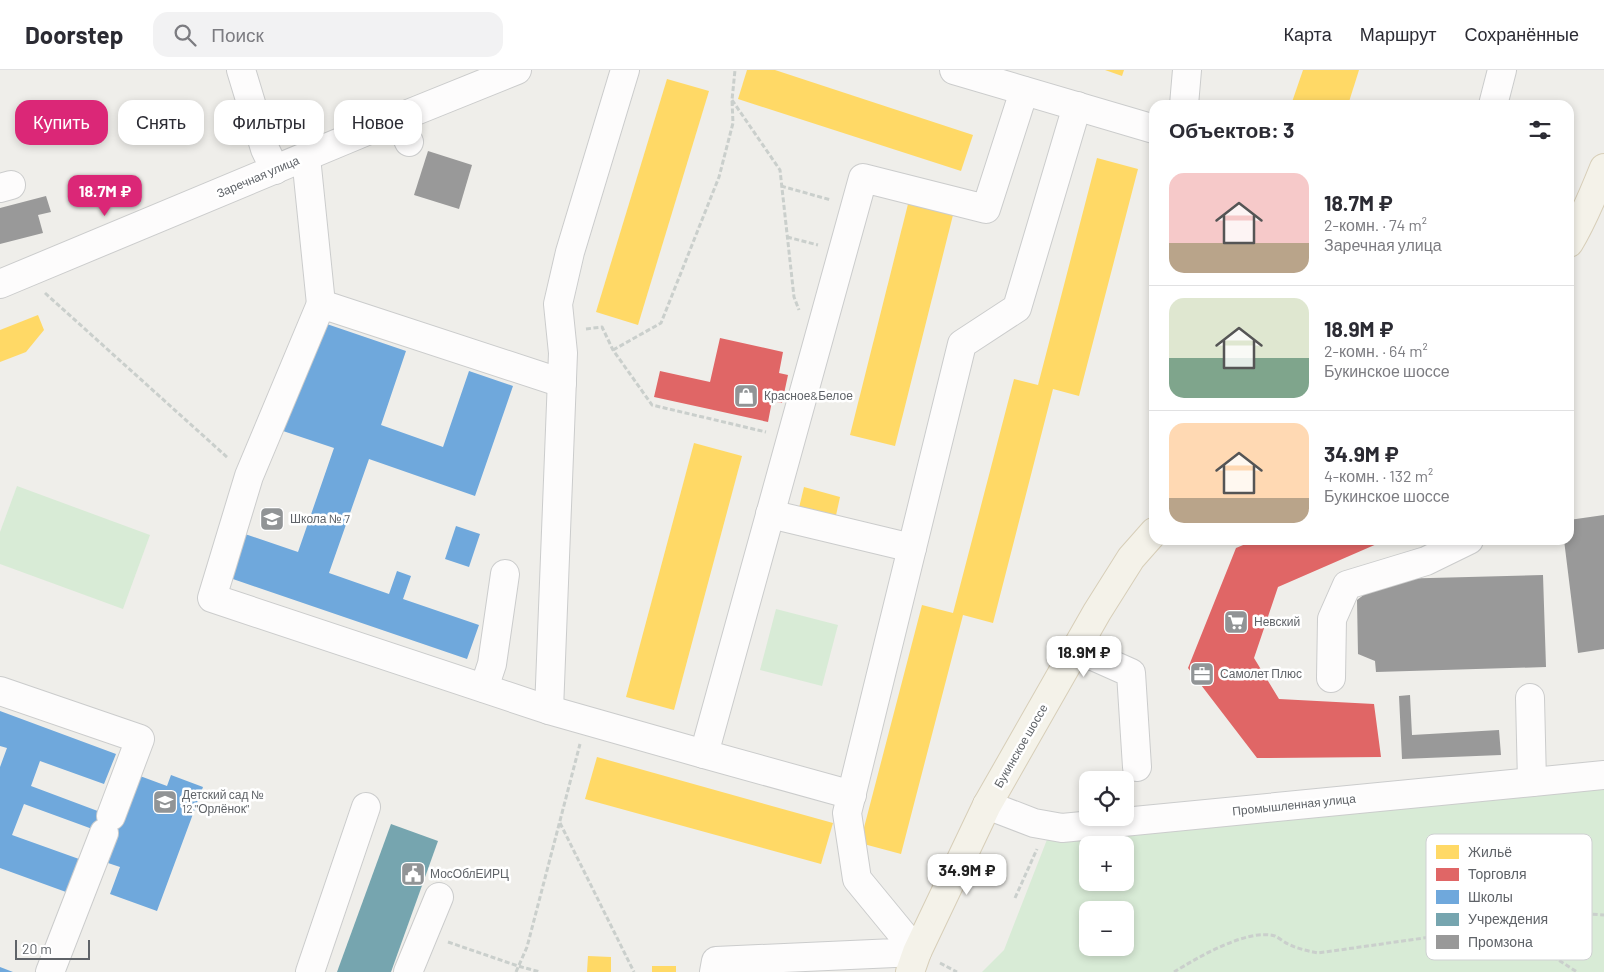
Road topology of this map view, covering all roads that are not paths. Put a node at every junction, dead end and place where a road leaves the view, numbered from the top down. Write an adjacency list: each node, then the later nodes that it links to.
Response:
1 (241, 70): 16 (street)
2 (517, 70): 11 (street, Заречная улица)
3 (625, 70): 20 (street)
4 (954, 70): 7 (street)
5 (1187, 70): 8 (street)
6 (1502, 70): 9 (street)
7 (1024, 91): 10 (street); 21 (street)
8 (1184, 100)
9 (1494, 100)
10 (1077, 106): 12 (street); 24 (street)
11 (422, 108)
12 (1149, 128)
13 (334, 145): 14 (street, Заречная улица)
14 (306, 157): 16 (street, Заречная улица); 19 (street)
15 (1604, 168): 17 (main road)
16 (275, 170): 18 (street, Заречная улица)
17 (1574, 233)
18 (0, 284)
19 (320, 304): 20 (street); 28 (street)
20 (562, 383): 31 (street)
21 (770, 514): 24 (street); 32 (street)
22 (1149, 538): 26 (main road, Букинское шоссе)
23 (1458, 545): 27 (street)
24 (912, 548): 36 (street)
25 (505, 574): 28 (street)
26 (1076, 649): 33 (street); 37 (main road, Букинское шоссе)
27 (1331, 678)
28 (484, 688): 31 (street)
29 (0, 691): 41 (street)
30 (1530, 698): 35 (street)
31 (549, 710): 32 (street)
32 (704, 754): 36 (street)
33 (1137, 767)
34 (1604, 775): 35 (street, Промышленная улица)
35 (1532, 782): 37 (street, Промышленная улица)
36 (852, 795): 40 (street)
37 (987, 805): 40 (main road, Букинское шоссе)
38 (366, 807): 42 (street)
39 (439, 897): 43 (street)
40 (914, 962): 44 (street)
41 (50, 972)
42 (310, 972)
43 (408, 972)
44 (714, 972)

